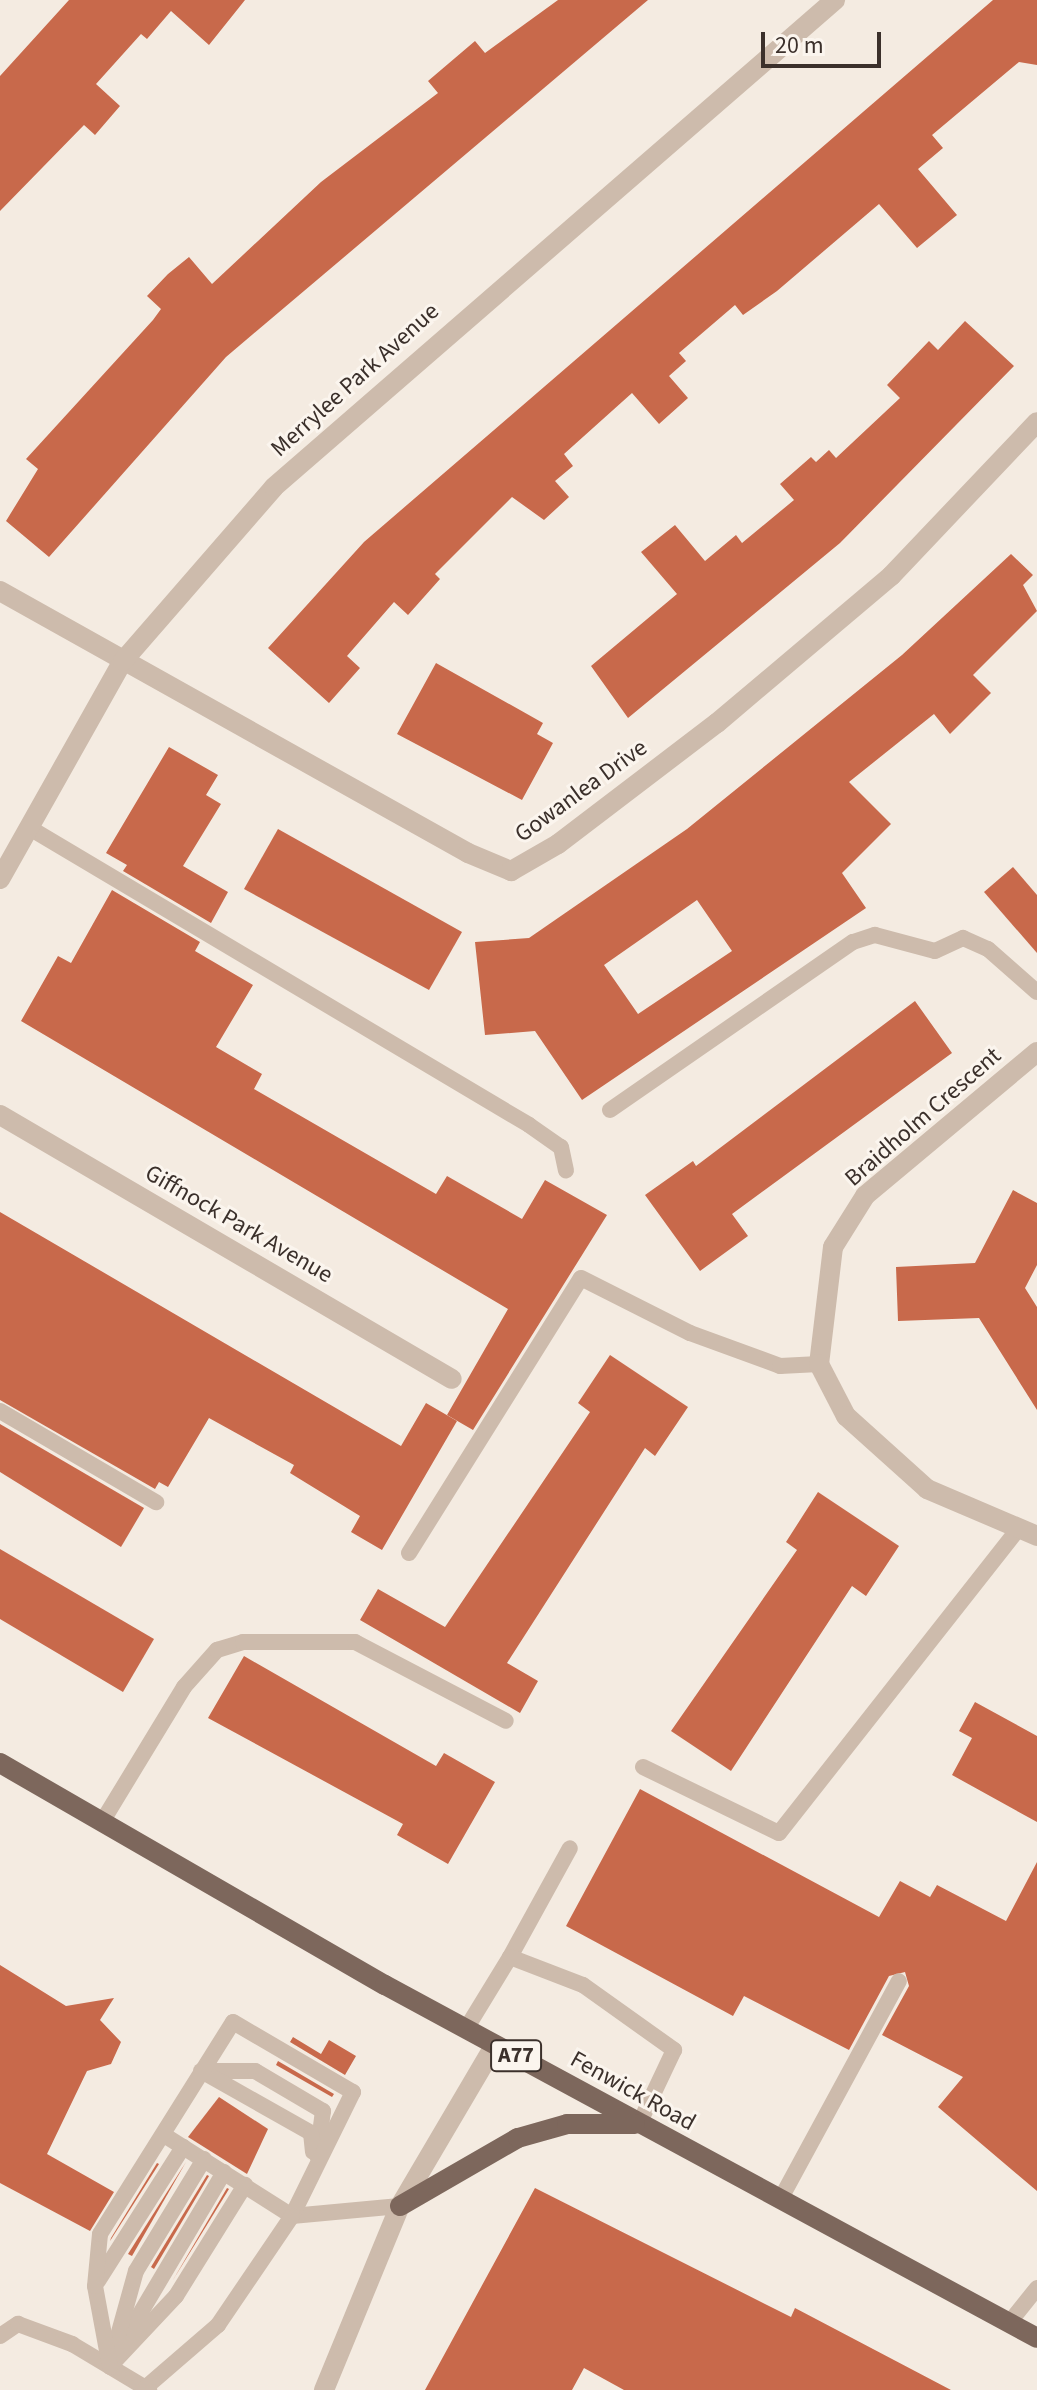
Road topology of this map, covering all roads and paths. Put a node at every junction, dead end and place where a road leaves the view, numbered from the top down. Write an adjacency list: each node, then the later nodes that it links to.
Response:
1 (835, 0): 4 (street, Merrylee Park Avenue)
2 (1037, 422): 4 (street, Gowanlea Drive)
3 (0, 591): 4 (street, Gowanlea Drive)
4 (123, 661): 5 (street, Merrylee Park Avenue)
5 (28, 827): 6 (street, Merrylee Park Avenue); 11 (lane)
6 (0, 879)
7 (1037, 992): 9 (lane)
8 (1037, 1052): 12 (street, Braidholm Crescent)
9 (610, 1110)
10 (0, 1115): 13 (street, Giffnock Park Avenue)
11 (566, 1170)
12 (819, 1364): 16 (street); 17 (lane)
13 (452, 1379)
14 (0, 1411): 15 (lane)
15 (156, 1502)
16 (1027, 1534): 20 (lane)
17 (409, 1553)
18 (506, 1721): 21 (lane)
19 (0, 1763): 21 (main road, Fenwick Road / A77)
20 (643, 1767)
21 (102, 1822): 25 (main road, Fenwick Road / A77)
22 (570, 1848): 23 (lane)
23 (510, 1957): 25 (lane); 28 (lane)
24 (899, 1981): 35 (lane)
25 (466, 2029): 26 (main road, Fenwick Road / A77)
26 (495, 2045): 28 (main road, Fenwick Road / A77); 36 (street)
27 (201, 2071): 29 (lane); 33 (lane); 33 (lane); 33 (lane)
28 (639, 2124): 35 (main road, Fenwick Road / A77); 36 (main road)
29 (164, 2135): 30 (lane); 38 (lane)
30 (183, 2147): 31 (lane); 38 (lane)
31 (204, 2159): 32 (lane); 43 (lane)
32 (224, 2172): 34 (lane); 43 (lane)
33 (315, 2174): 37 (lane)
34 (245, 2185): 37 (lane); 43 (lane)
35 (780, 2200): 40 (main road, Fenwick Road / A77)
36 (400, 2206): 37 (lane); 45 (street)
37 (292, 2216): 44 (lane)
38 (95, 2286): 43 (lane)
39 (1037, 2288): 40 (lane)
40 (1009, 2323): 42 (main road, Fenwick Road / A77)
41 (0, 2336): 43 (lane)
42 (1037, 2338)
43 (110, 2367): 44 (lane)
44 (147, 2389)
45 (324, 2390)

